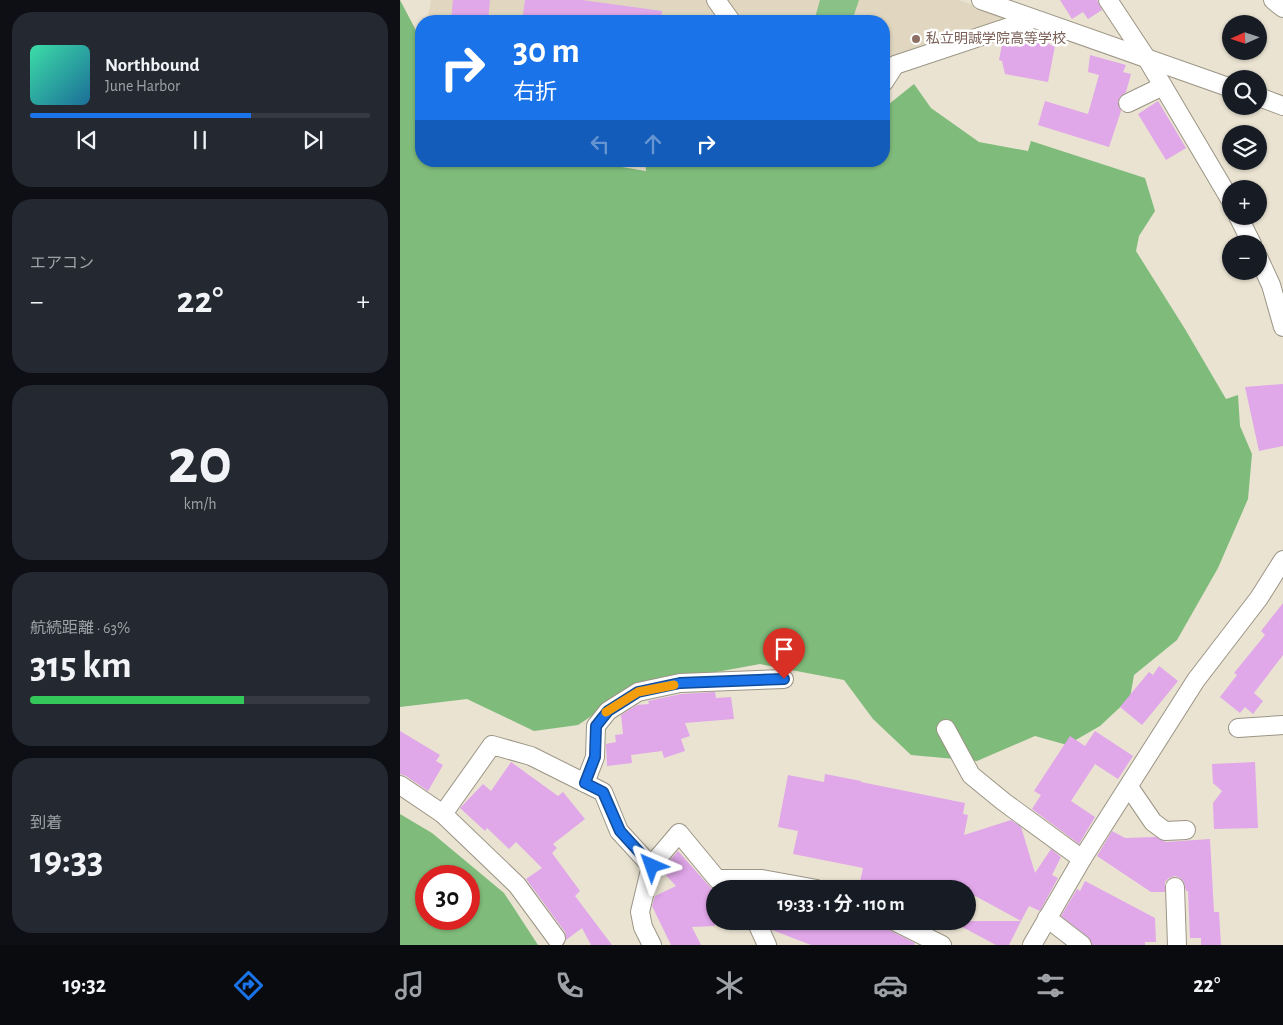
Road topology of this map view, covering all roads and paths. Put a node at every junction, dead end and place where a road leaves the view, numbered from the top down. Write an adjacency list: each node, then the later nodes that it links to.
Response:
1 (716, 0): 6 (street)
2 (980, 0): 7 (street)
3 (1108, 0): 8 (street)
4 (1273, 0): 5 (street)
5 (1283, 8)
6 (727, 15)
7 (1032, 19): 8 (street); 9 (street)
8 (1147, 59): 10 (street); 11 (street)
9 (890, 73)
10 (1222, 85)
11 (1163, 86): 13 (street); 15 (street)
12 (1267, 100): 14 (street)
13 (1128, 103)
14 (1283, 106)
15 (1222, 186)
16 (1267, 276): 17 (street)
17 (1283, 327)
18 (1283, 560): 25 (street)
19 (784, 679): 23 (street)
20 (1283, 725): 21 (street)
21 (1238, 728)
22 (946, 729): 28 (street)
23 (585, 783): 26 (street); 29 (street)
24 (400, 785): 26 (street)
25 (1129, 787): 27 (street); 28 (street)
26 (443, 814): 35 (street)
27 (1186, 830)
28 (1082, 859): 32 (street)
29 (652, 866): 30 (street); 36 (street)
30 (726, 880)
31 (1175, 887): 41 (street)
32 (1047, 918): 39 (street); 40 (street)
33 (760, 930): 37 (street)
34 (912, 930): 38 (street)
35 (556, 938)
36 (652, 945)
37 (767, 945)
38 (942, 945)
39 (1032, 945)
40 (1082, 945)
41 (1177, 945)

